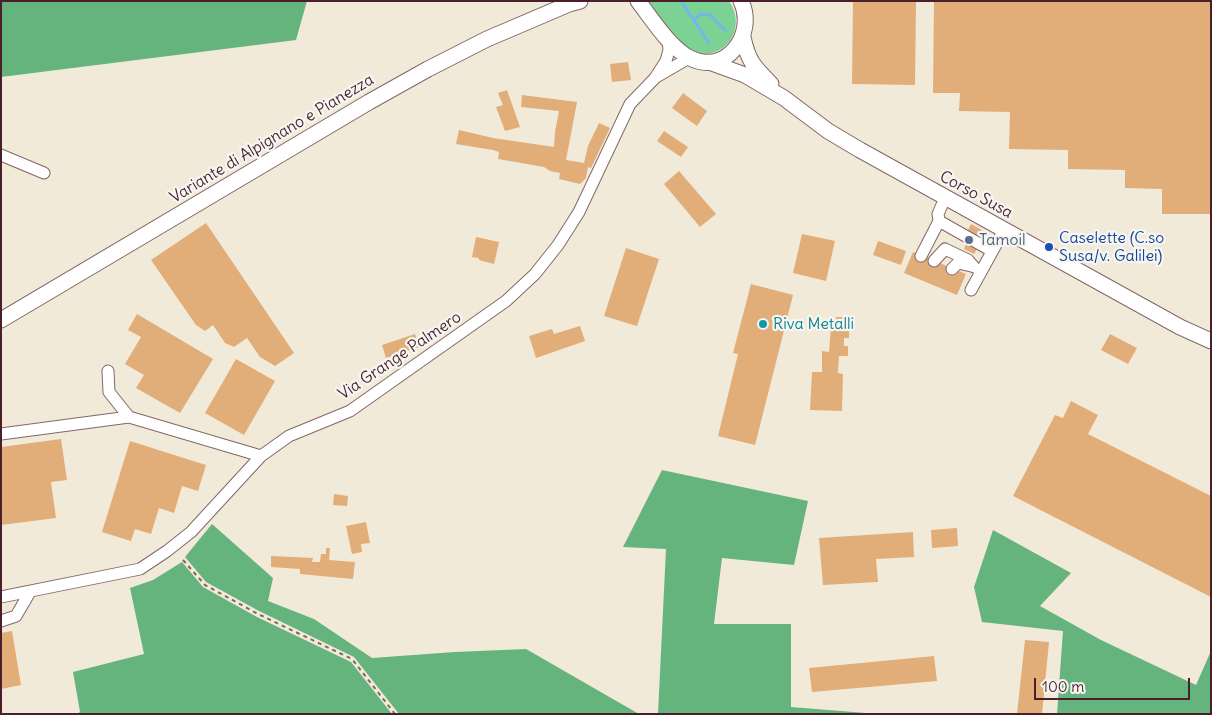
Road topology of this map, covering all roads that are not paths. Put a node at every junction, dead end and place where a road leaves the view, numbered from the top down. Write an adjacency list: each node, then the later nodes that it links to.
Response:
1 (638, 1): 5 (main road)
2 (741, 1): 4 (main road)
3 (573, 2): 21 (main road, Variante di Alpignano e Pianezza)
4 (743, 37): 7 (main road); 9 (main road, Corso Susa)
5 (668, 39): 6 (main road); 8 (street, Via Grange Palmero)
6 (689, 58): 7 (main road, Corso Susa); 8 (street, Via Grange Palmero)
7 (709, 62): 9 (main road, Corso Susa)
8 (654, 78): 26 (street, Via Grange Palmero)
9 (784, 98): 12 (main road, Corso Susa)
10 (1, 154): 11 (street)
11 (44, 173)
12 (945, 198): 13 (street); 14 (main road, Corso Susa)
13 (939, 221): 15 (street); 16 (street)
14 (1004, 230): 15 (street); 22 (main road, Corso Susa)
15 (992, 251): 19 (street)
16 (921, 256)
17 (934, 261): 19 (street)
18 (952, 269): 19 (street)
19 (978, 269): 20 (street)
20 (971, 290)
21 (1, 320)
22 (1211, 341)
23 (108, 371): 24 (street)
24 (129, 418): 25 (street); 26 (street)
25 (1, 434)
26 (261, 456): 27 (street, Via Grange Palmero)
27 (30, 592): 28 (street, Via Grange Palmero); 29 (street)
28 (1, 597)
29 (1, 621)

